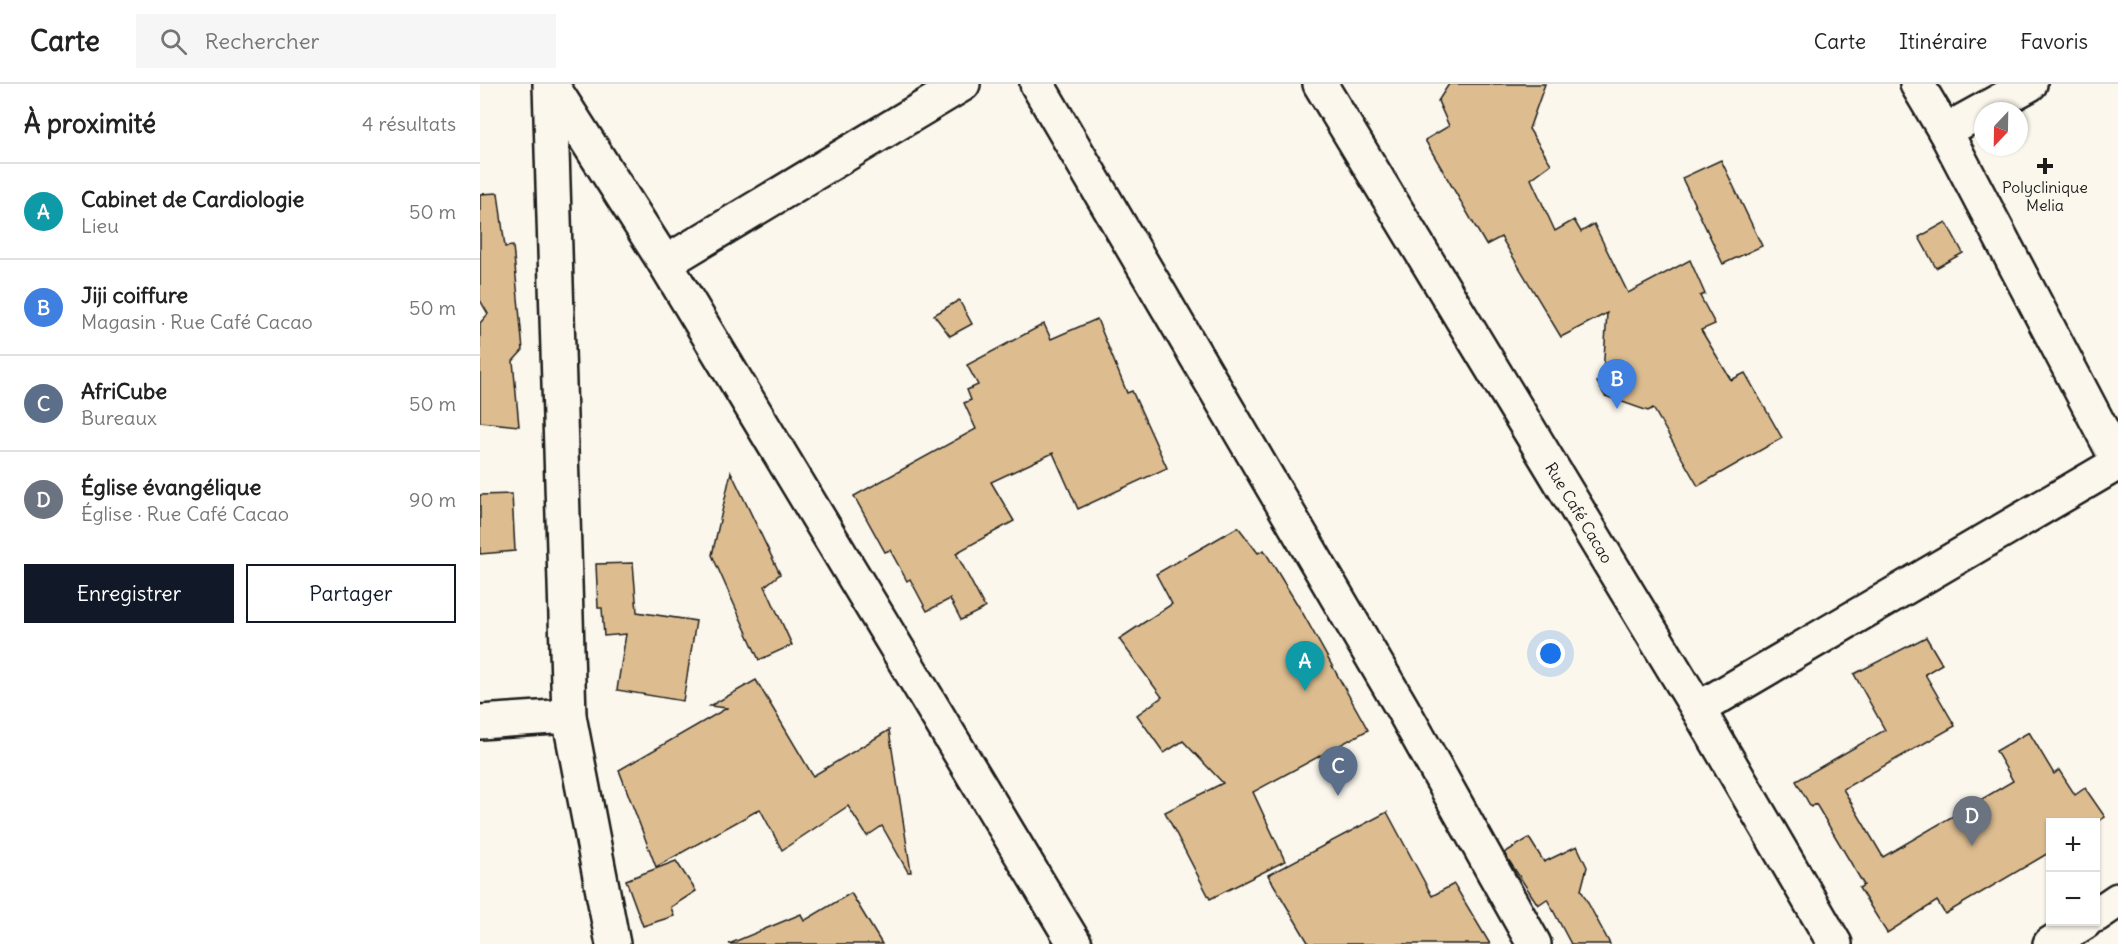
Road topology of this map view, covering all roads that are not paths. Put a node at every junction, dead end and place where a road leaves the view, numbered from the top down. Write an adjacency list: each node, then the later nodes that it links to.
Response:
1 (551, 84): 8 (street); 11 (street)
2 (963, 84): 8 (street)
3 (1037, 84): 18 (street)
4 (1320, 84): 10 (street, Rue Café Cacao)
5 (1917, 84): 7 (street)
6 (2030, 84): 7 (street)
7 (1945, 131): 9 (street)
8 (665, 263): 17 (street)
9 (2118, 462): 10 (street)
10 (1698, 709): 19 (street, Rue Café Cacao)
11 (569, 716): 12 (street); 16 (street)
12 (480, 722)
13 (2118, 900): 14 (street)
14 (2100, 912)
15 (2077, 926): 20 (street)
16 (613, 944)
17 (1075, 944)
18 (1534, 944)
19 (1835, 944)
20 (2050, 944)

